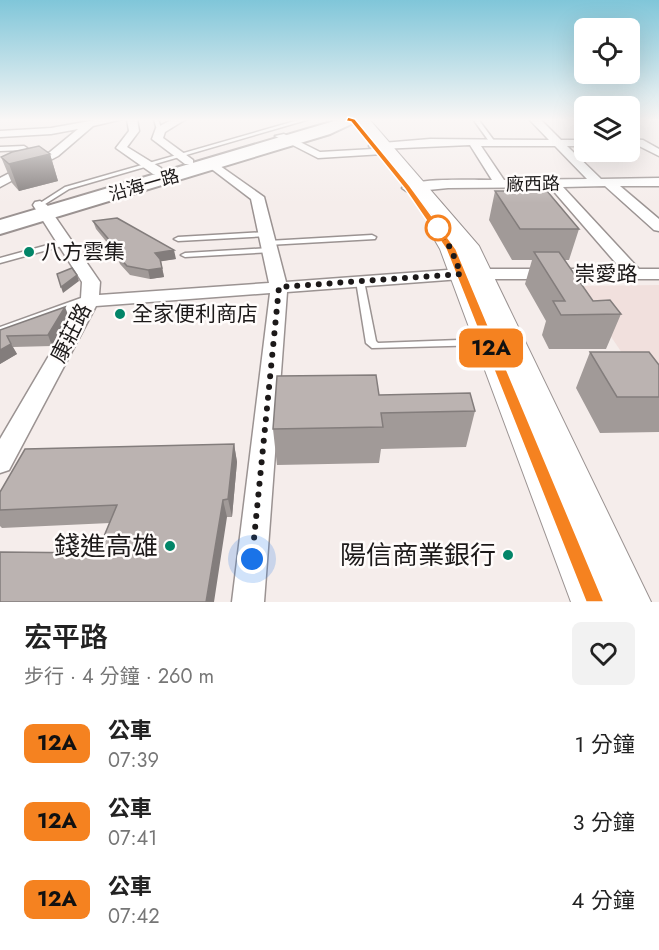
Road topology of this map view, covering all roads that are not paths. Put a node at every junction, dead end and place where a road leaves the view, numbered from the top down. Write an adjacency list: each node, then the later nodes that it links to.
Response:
1 (44, 147): 17 (street)
2 (62, 147): 19 (street)
3 (122, 147): 16 (street)
4 (168, 147): 14 (street)
5 (222, 147): 14 (lane)
6 (244, 147): 14 (main road, 沿海一路)
7 (262, 147): 15 (main road, 沿海一路)
8 (301, 147): 9 (street)
9 (379, 147): 23 (street)
10 (477, 147): 22 (street)
11 (562, 147): 21 (street)
12 (24, 148): 13 (lane); 17 (street)
13 (0, 149)
14 (185, 159): 16 (main road, 沿海一路)
15 (213, 165): 24 (main road, 沿海一路); 31 (street)
16 (152, 168): 24 (main road, 沿海一路)
17 (4, 170)
18 (659, 182): 21 (street, 廠西路)
19 (0, 183)
20 (553, 183): 21 (street, 廠西路); 22 (street, 廠西路); 35 (street)
21 (604, 183): 27 (street)
22 (501, 184): 23 (street, 廠西路)
23 (414, 187): 34 (street)
24 (44, 209): 25 (main road, 沿海一路); 26 (main road, 沿海一路); 30 (street, 康莊路)
25 (0, 216)
26 (0, 227)
27 (659, 227)
28 (372, 237): 31 (lane)
29 (178, 239): 31 (lane)
30 (66, 242): 33 (lane); 39 (street, 康莊路)
31 (268, 243): 32 (lane); 38 (street)
32 (185, 255)
33 (0, 261)
34 (471, 274): 35 (street, 崇愛路); 37 (street, 崇愛路); 41 (street); 45 (street)
35 (634, 274): 36 (street, 崇愛路)
36 (659, 274)
37 (360, 281): 38 (street, 崇愛路); 41 (lane)
38 (279, 287): 39 (street, 崇愛路); 43 (street)
39 (90, 302): 40 (street, 崇愛路); 42 (street, 康莊路)
40 (0, 334)
41 (489, 342): 44 (street)
42 (0, 462)
43 (248, 602)
44 (594, 602)
45 (628, 602)

